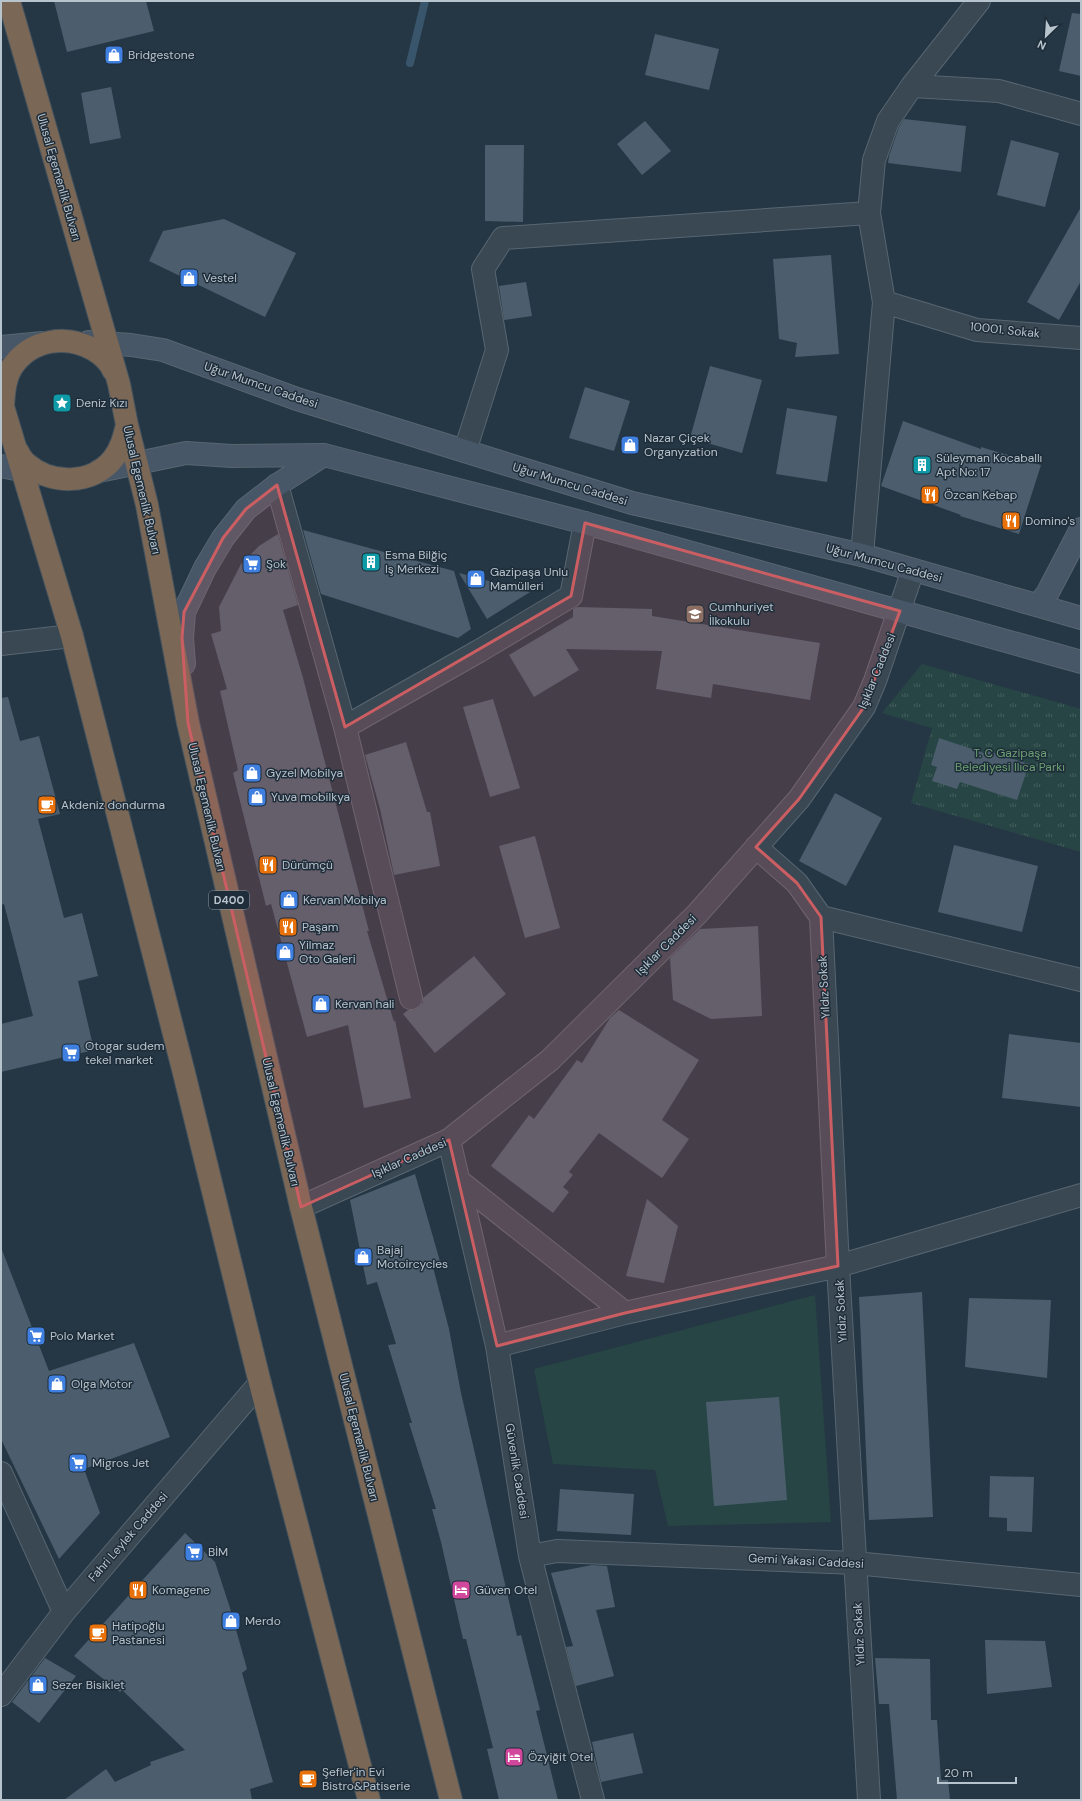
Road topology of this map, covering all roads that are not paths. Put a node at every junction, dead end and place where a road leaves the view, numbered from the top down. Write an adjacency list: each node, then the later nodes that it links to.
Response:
1 (9, 1): 9 (highway, Ulusal Egemenlik Bulvarı / D400)
2 (979, 1): 3 (street)
3 (912, 86): 4 (street); 5 (street)
4 (1081, 114)
5 (869, 213): 6 (street); 15 (street)
6 (884, 302): 7 (street, 10001. Sokak); 25 (street)
7 (1081, 338)
8 (53, 341): 9 (main road, Uğur Mumcu Caddesi); 10 (main road, Uğur Mumcu Caddesi); 11 (highway); 12 (highway)
9 (107, 343): 11 (highway, Ulusal Egemenlik Bulvarı / D400); 15 (main road, Uğur Mumcu Caddesi)
10 (1, 348)
11 (119, 384): 13 (highway, Ulusal Egemenlik Bulvarı / D400)
12 (2, 403): 14 (highway)
13 (127, 425): 17 (highway, Ulusal Egemenlik Bulvarı / D400); 20 (highway)
14 (14, 447): 19 (highway); 21 (highway)
15 (465, 452): 25 (main road, Uğur Mumcu Caddesi)
16 (324, 455): 17 (main road); 22 (main road); 23 (main road)
17 (136, 464): 20 (main road); 33 (highway, Ulusal Egemenlik Bulvarı / D400)
18 (1, 466): 19 (main road)
19 (22, 471): 21 (main road); 30 (highway)
20 (99, 471): 21 (highway)
21 (43, 475)
22 (277, 485): 33 (main road); 34 (street)
23 (585, 522): 28 (main road); 34 (street)
24 (1081, 529): 27 (main road)
25 (862, 555): 26 (main road, Uğur Mumcu Caddesi)
26 (913, 570): 27 (main road, Uğur Mumcu Caddesi); 28 (street, Işıklar Caddesi)
27 (1038, 605): 29 (main road, Uğur Mumcu Caddesi)
28 (900, 611): 32 (main road); 35 (street, Işıklar Caddesi)
29 (1081, 618)
30 (72, 636): 31 (street); 46 (highway)
31 (1, 644)
32 (1081, 662)
33 (188, 723): 42 (highway, Ulusal Egemenlik Bulvarı / D400)
34 (345, 727): 38 (street)
35 (756, 848): 36 (street); 39 (street, Işıklar Caddesi)
36 (821, 917): 37 (street); 43 (street, Yıldız Sokak)
37 (1081, 980)
38 (411, 998)
39 (449, 1140): 40 (street, Güvenlik Caddesi); 42 (street, Işıklar Caddesi)
40 (459, 1181): 44 (street); 45 (street, Güvenlik Caddesi)
41 (1081, 1195): 43 (street)
42 (301, 1206): 54 (highway, Ulusal Egemenlik Bulvarı / D400)
43 (838, 1266): 44 (street); 49 (street, Yıldız Sokak)
44 (625, 1313): 45 (street)
45 (497, 1346): 48 (street, Güvenlik Caddesi)
46 (260, 1383): 51 (street, Fahri Leylek Caddesi); 53 (highway)
47 (1, 1473): 51 (street)
48 (530, 1556): 49 (street, Gemi Yakasi Caddesi); 55 (street, Güvenlik Caddesi)
49 (855, 1563): 50 (street, Gemi Yakasi Caddesi); 56 (street, Yıldız Sokak)
50 (1081, 1585)
51 (64, 1612): 52 (street, Fahri Leylek Caddesi)
52 (1, 1695)
53 (369, 1800)
54 (451, 1800)
55 (593, 1800)
56 (869, 1800)

